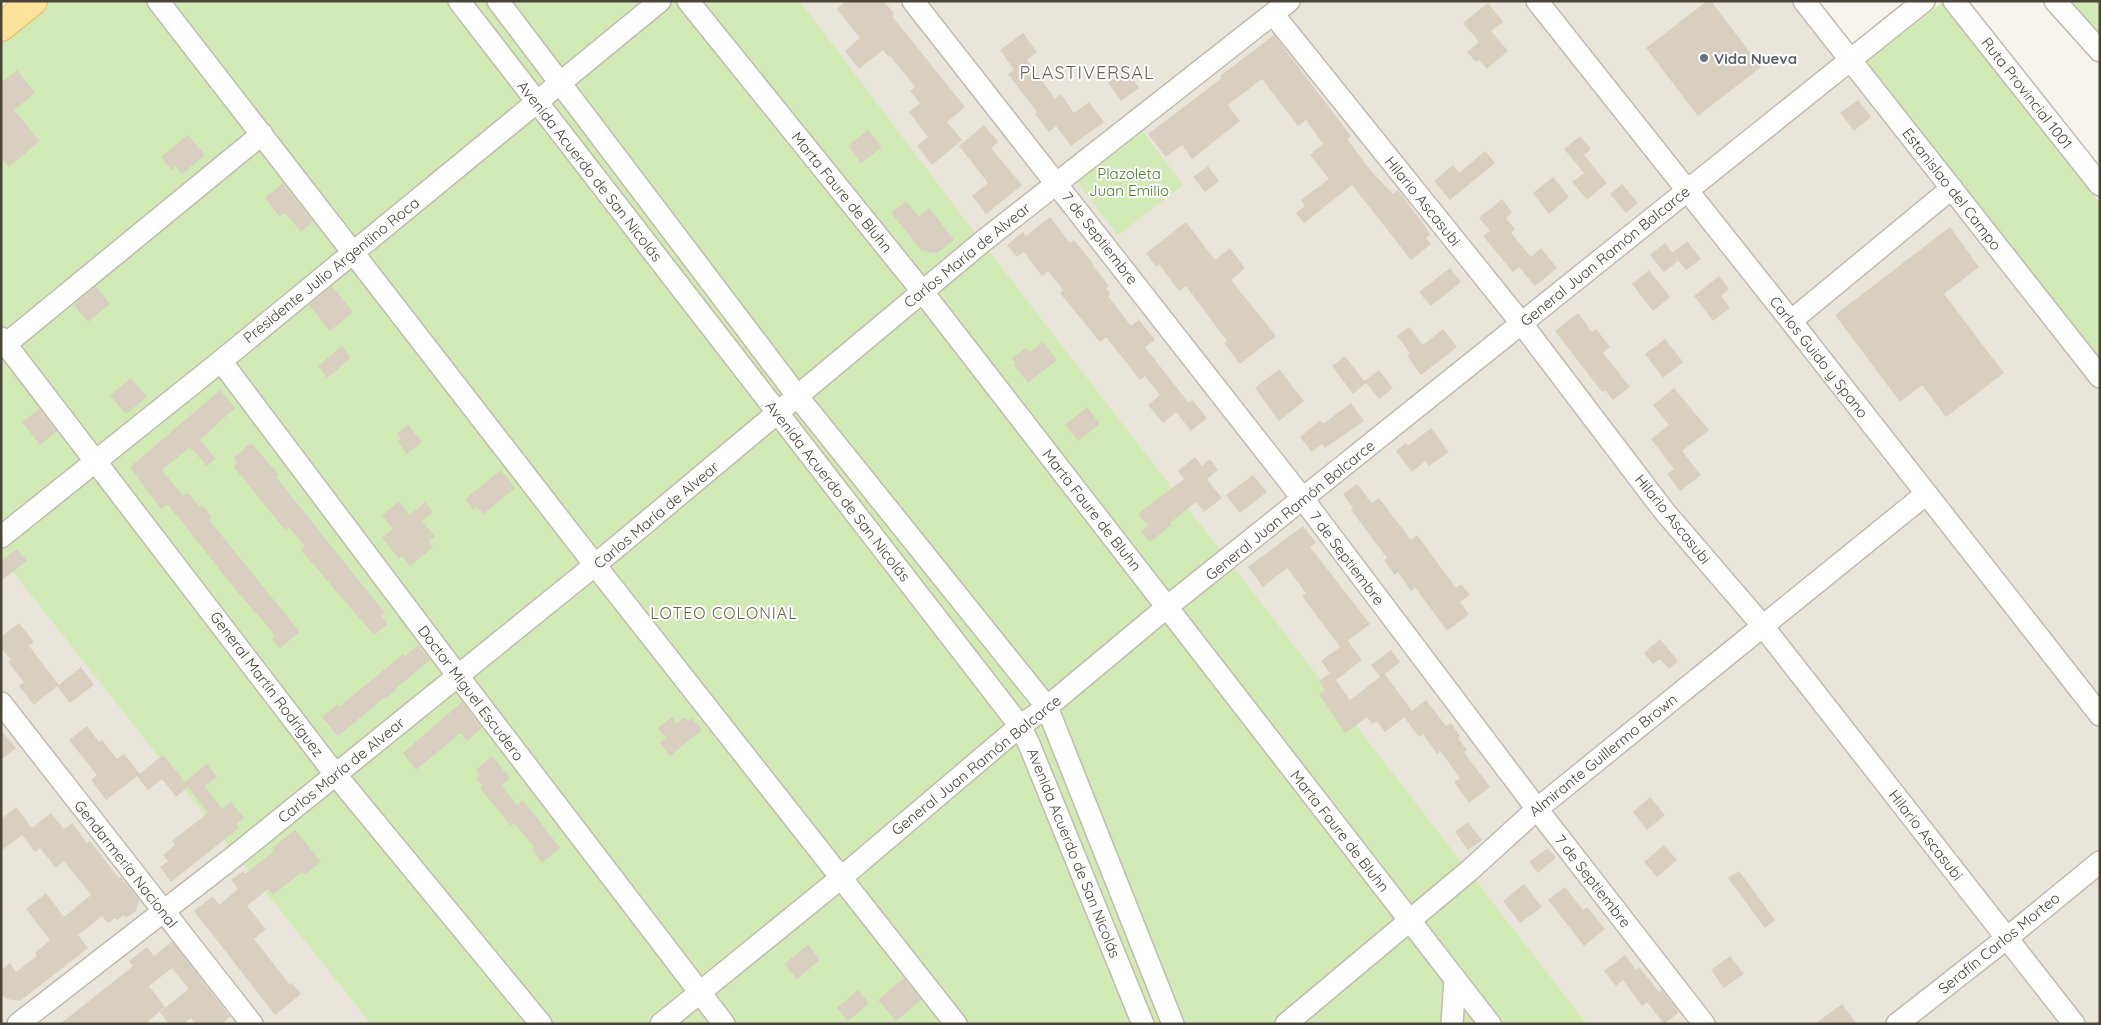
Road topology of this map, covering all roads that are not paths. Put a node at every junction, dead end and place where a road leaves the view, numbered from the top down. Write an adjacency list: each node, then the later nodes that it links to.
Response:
1 (158, 1): 19 (street)
2 (459, 1): 18 (street, Avenida Acuerdo de San Nicolás)
3 (498, 1): 17 (street, Avenida Acuerdo de San Nicolás)
4 (660, 1): 17 (street, Presidente Julio Argentino Roca)
5 (688, 1): 25 (street, Marta Faure de Bluhn)
6 (913, 1): 20 (street, 7 de Septiembre)
7 (1537, 1): 23 (street, Carlos Guido y Spano)
8 (1804, 1): 16 (street, Estanislao del Campo)
9 (1924, 1): 16 (street, General Juan Ramón Balcarce)
10 (1954, 1): 21 (street, Ruta Provincial 1001)
11 (2054, 1): 15 (street)
12 (27, 3): 14 (main road)
13 (1281, 8): 20 (street, Carlos María de Alvear); 27 (street, Hilario Ascasubi)
14 (1, 27)
15 (2100, 51)
16 (1849, 61): 22 (street, Estanislao del Campo); 23 (street, General Juan Ramón Balcarce)
17 (560, 83): 18 (street, Presidente Julio Argentino Roca); 31 (street, Avenida Acuerdo de San Nicolás)
18 (537, 102): 24 (street, Presidente Julio Argentino Roca); 32 (street, Avenida Acuerdo de San Nicolás)
19 (262, 134): 24 (street); 28 (street)
20 (1056, 182): 25 (street, Carlos María de Alvear); 35 (street, 7 de Septiembre)
21 (2100, 185)
22 (1952, 188): 26 (street); 30 (street, Estanislao del Campo)
23 (1686, 190): 26 (street, Carlos Guido y Spano); 27 (street, General Juan Ramón Balcarce)
24 (353, 252): 29 (street, Presidente Julio Argentino Roca); 37 (street)
25 (922, 291): 31 (street, Carlos María de Alvear); 38 (street, Marta Faure de Bluhn)
26 (1791, 321): 34 (street, Carlos Guido y Spano)
27 (1522, 324): 35 (street, General Juan Ramón Balcarce); 39 (street, Hilario Ascasubi)
28 (4, 341): 33 (street, General Martín Rodríguez)
29 (221, 361): 33 (street, Presidente Julio Argentino Roca); 40 (street, Doctor Miguel Escudero)
30 (2100, 377)
31 (798, 396): 32 (street, Carlos María de Alvear); 42 (street, Avenida Acuerdo de San Nicolás)
32 (777, 413): 37 (street, Carlos María de Alvear); 44 (street, Avenida Acuerdo de San Nicolás)
33 (97, 460): 36 (street, Presidente Julio Argentino Roca); 45 (street, General Martín Rodríguez)
34 (1926, 494): 39 (street, Almirante Guillermo Brown); 43 (street, Carlos Guido y Spano)
35 (1303, 499): 38 (street, General Juan Ramón Balcarce); 46 (street, 7 de Septiembre)
36 (1, 537)
37 (595, 565): 40 (street, Carlos María de Alvear); 48 (street)
38 (1167, 607): 42 (street, General Juan Ramón Balcarce); 50 (street, Marta Faure de Bluhn)
39 (1762, 625): 46 (street, Almirante Guillermo Brown); 51 (street, Hilario Ascasubi)
40 (458, 676): 45 (street, Carlos María de Alvear); 53 (street, Doctor Miguel Escudero)
41 (1, 703): 49 (street, Gendarmería Nacional)
42 (1047, 707): 44 (street, General Juan Ramón Balcarce); 61 (street, Avenida Acuerdo de San Nicolás)
43 (2100, 715)
44 (1020, 726): 48 (street, General Juan Ramón Balcarce); 60 (street, Avenida Acuerdo de San Nicolás)
45 (335, 774): 49 (street, Carlos María de Alvear); 56 (street, General Martín Rodríguez)
46 (1537, 809): 50 (street, Almirante Guillermo Brown); 65 (street, 7 de Septiembre)
47 (2100, 862): 51 (street, Serafín Carlos Morteo)
48 (842, 877): 53 (street, General Juan Ramón Balcarce); 59 (street)
49 (163, 911): 54 (street, Carlos María de Alvear); 55 (street, Gendarmería Nacional)
50 (1409, 920): 52 (street, Marta Faure de Bluhn); 62 (street, Almirante Guillermo Brown)
51 (2007, 938): 66 (street, Serafín Carlos Morteo); 67 (street, Hilario Ascasubi)
52 (1455, 979): 63 (street); 64 (street, Marta Faure de Bluhn)
53 (699, 992): 57 (street, General Juan Ramón Balcarce); 58 (street, Doctor Miguel Escudero)
54 (18, 1024)
55 (252, 1024)
56 (541, 1024)
57 (661, 1024)
58 (724, 1024)
59 (956, 1024)
60 (1143, 1024)
61 (1173, 1024)
62 (1286, 1024)
63 (1452, 1024)
64 (1490, 1024)
65 (1704, 1024)
66 (1898, 1024)
67 (2074, 1024)

